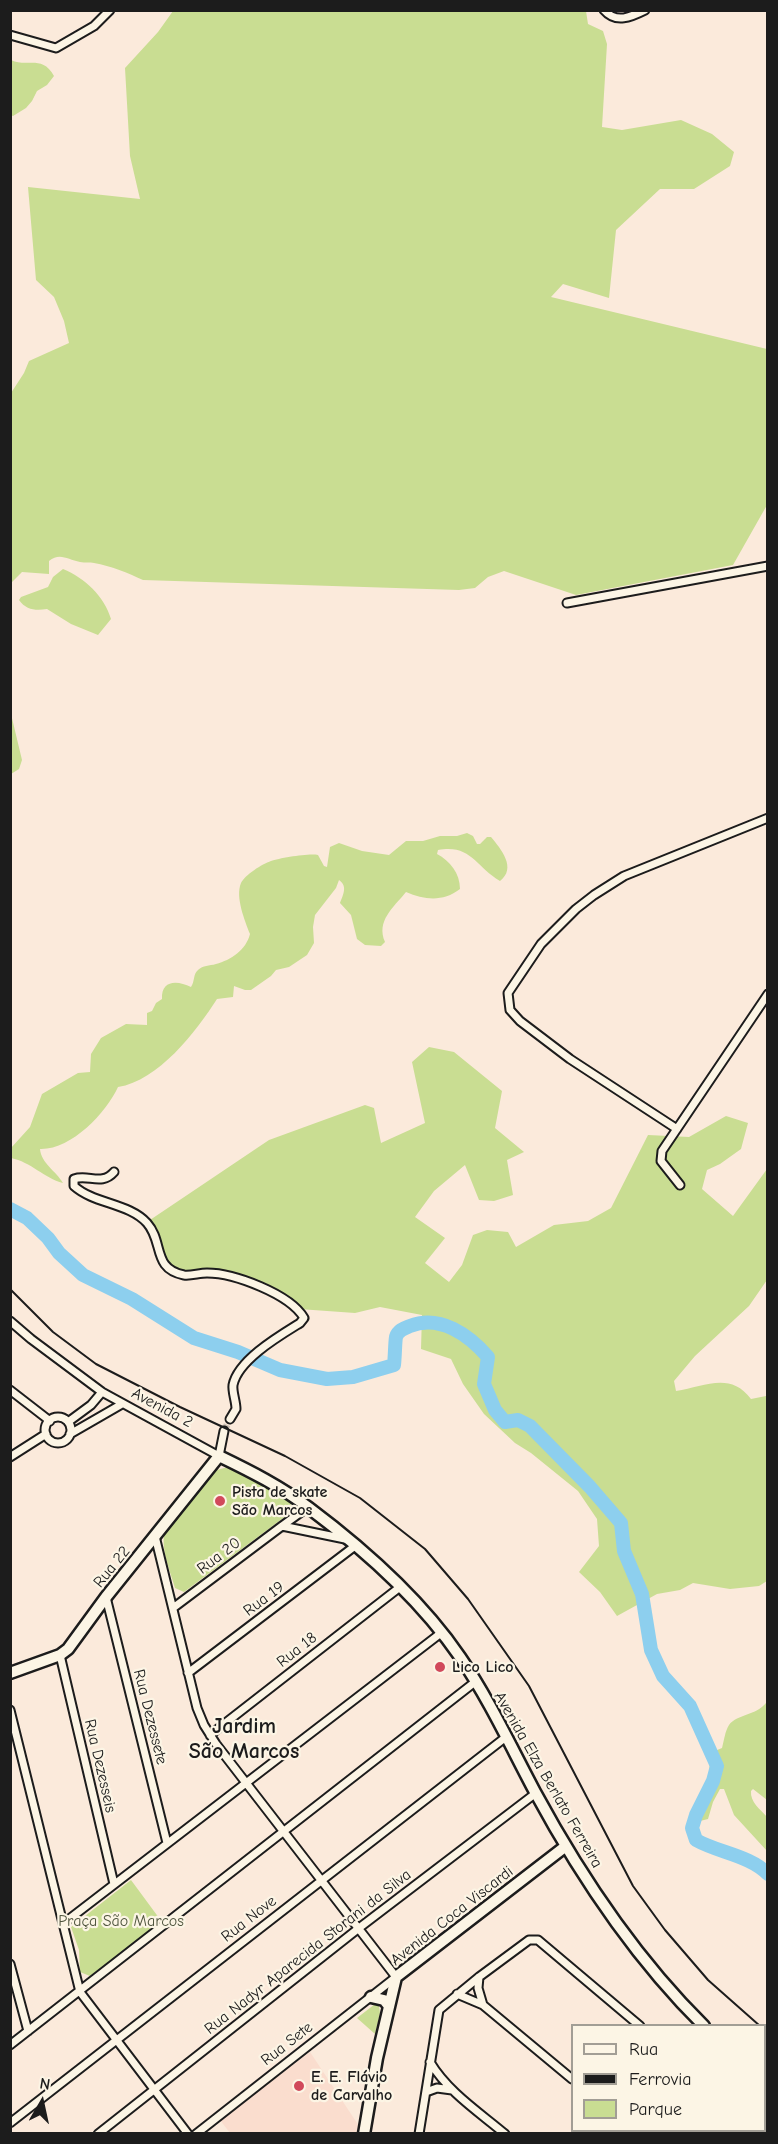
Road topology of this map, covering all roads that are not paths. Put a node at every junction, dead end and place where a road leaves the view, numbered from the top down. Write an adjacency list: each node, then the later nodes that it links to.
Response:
1 (110, 10): 4 (street)
2 (604, 10): 3 (street)
3 (645, 10)
4 (10, 35)
5 (768, 566): 6 (street)
6 (567, 603)
7 (768, 818): 9 (street)
8 (768, 994): 9 (street)
9 (677, 1129): 11 (street)
10 (114, 1172): 16 (street)
11 (680, 1185)
12 (10, 1322): 14 (street, Avenida 2)
13 (10, 1390): 17 (street)
14 (102, 1392): 15 (street, Avenida 2); 18 (street)
15 (122, 1404): 21 (street); 22 (street, Avenida 2)
16 (230, 1419)
17 (50, 1421): 18 (street); 20 (street)
18 (68, 1422): 21 (street)
19 (224, 1431): 22 (street)
20 (46, 1434): 21 (street); 23 (street)
21 (70, 1434)
22 (219, 1456): 24 (street, Avenida 2); 26 (street, Rua 22)
23 (10, 1457)
24 (308, 1507): 25 (street, Rua 20); 27 (street, Avenida Elza Berlato Ferreira)
25 (282, 1526): 27 (street); 30 (street, Rua 20)
26 (155, 1536): 29 (street, Rua 22); 30 (street)
27 (351, 1543): 28 (street, Avenida Elza Berlato Ferreira); 34 (street, Rua 19)
28 (400, 1587): 31 (street, Avenida Elza Berlato Ferreira); 37 (street, Rua 18)
29 (106, 1597): 32 (street, Rua 22); 44 (street, Rua Dezessete)
30 (173, 1608): 34 (street)
31 (441, 1633): 35 (street, Avenida Elza Berlato Ferreira); 41 (street)
32 (60, 1655): 33 (street, Rua 22); 47 (street, Rua Dezesseis)
33 (10, 1673)
34 (188, 1673): 37 (street)
35 (475, 1682): 38 (street, Avenida Elza Berlato Ferreira); 43 (street)
36 (10, 1710): 39 (street)
37 (210, 1735): 41 (street)
38 (506, 1737): 42 (street, Avenida Elza Berlato Ferreira); 46 (street, Rua Nove)
39 (17, 1742): 40 (street); 48 (street)
40 (10, 1748)
41 (246, 1783): 43 (street); 44 (street)
42 (536, 1792): 45 (street, Avenida Elza Berlato Ferreira); 49 (street, Rua Nadyr Aparecida Storani da Silva)
43 (283, 1831): 46 (street); 53 (street)
44 (167, 1843): 47 (street)
45 (566, 1846): 51 (street, Avenida Coca Viscardi); 59 (street, Avenida Elza Berlato Ferreira)
46 (321, 1880): 49 (street); 61 (street, Rua Nove)
47 (114, 1884): 48 (street)
48 (64, 1923): 53 (street)
49 (359, 1928): 51 (street); 66 (street, Rua Nadyr Aparecida Storani da Silva)
50 (10, 1964): 60 (street)
51 (396, 1977): 55 (street, Rua Sete); 57 (street, Avenida Coca Viscardi)
52 (478, 1977): 54 (street); 56 (street); 58 (street)
53 (80, 1992): 60 (street); 61 (street)
54 (457, 1994): 56 (street); 63 (street)
55 (371, 1997): 57 (street); 71 (street, Rua Sete)
56 (483, 2005): 64 (street)
57 (389, 2006): 72 (street, Avenida Coca Viscardi)
58 (639, 2024)
59 (703, 2024)
60 (28, 2031): 62 (street)
61 (116, 2042): 66 (street); 68 (street, Rua Nove)
62 (10, 2045)
63 (430, 2062): 65 (street); 67 (street)
64 (571, 2077)
65 (452, 2090): 67 (street); 74 (street)
66 (154, 2091): 69 (street, Rua Nadyr Aparecida Storani da Silva); 70 (street)
67 (426, 2092): 73 (street)
68 (10, 2123)
69 (98, 2133)
70 (188, 2133)
71 (196, 2133)
72 (364, 2133)
73 (419, 2133)
74 (505, 2133)

